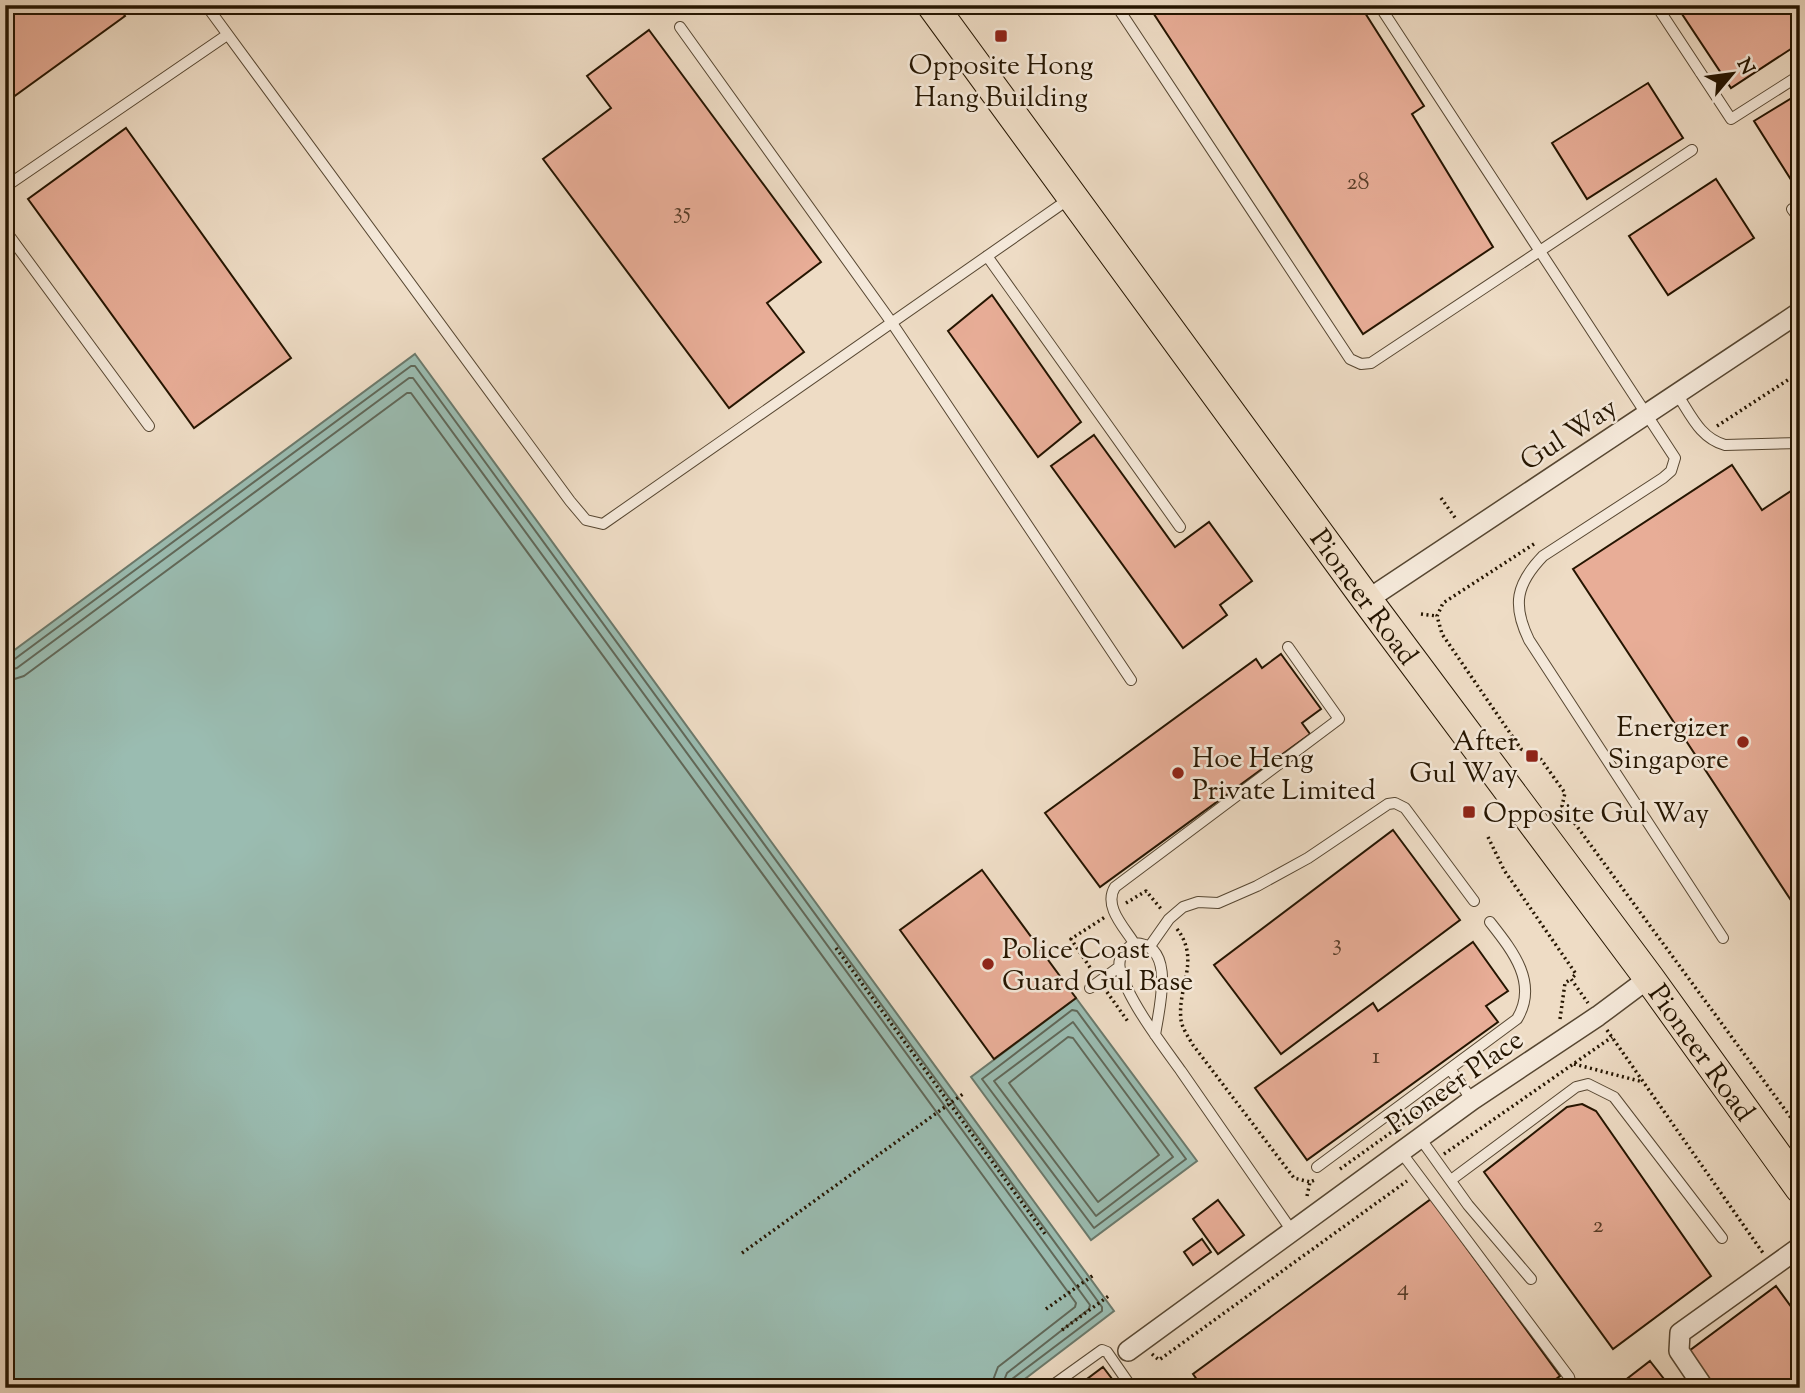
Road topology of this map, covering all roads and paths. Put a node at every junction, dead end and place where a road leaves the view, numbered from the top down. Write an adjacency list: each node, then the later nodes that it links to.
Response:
1 (206, 5): 7 (lane)
2 (932, 5): 11 (main road, Pioneer Road)
3 (1116, 5): 15 (lane)
4 (1379, 5): 15 (lane)
5 (1656, 5): 8 (lane)
6 (680, 27): 18 (lane)
7 (227, 35): 10 (lane); 18 (lane)
8 (1800, 75)
9 (1692, 150): 15 (lane)
10 (5, 187)
11 (1072, 197): 16 (lane); 27 (main road, Pioneer Road)
12 (1791, 209): 13 (lane)
13 (1800, 220)
14 (5, 230): 22 (lane)
15 (1541, 250): 21 (lane)
16 (987, 256): 18 (lane); 25 (lane)
17 (1800, 312): 20 (street, Gul Way)
18 (892, 323): 31 (lane)
19 (1800, 372): 23 (path)
20 (1677, 394): 21 (street, Gul Way); 23 (lane)
21 (1645, 415): 27 (street, Gul Way); 37 (lane)
22 (149, 426)
23 (1704, 435): 24 (lane)
24 (1800, 443)
25 (1180, 527)
26 (1535, 544): 29 (path)
27 (1367, 600): 42 (main road, Pioneer Road)
28 (1421, 614): 29 (path)
29 (1437, 616): 57 (path)
30 (1288, 647): 34 (lane)
31 (1131, 680)
32 (1488, 837): 43 (path)
33 (1474, 901): 35 (lane)
34 (1114, 911): 35 (path); 38 (lane); 44 (path)
35 (1169, 919): 39 (lane); 64 (path)
36 (1490, 922): 52 (lane)
37 (1723, 938)
38 (1134, 943): 39 (lane); 41 (lane)
39 (1150, 946): 49 (lane)
40 (836, 948): 56 (path)
41 (1119, 967): 44 (lane); 49 (lane)
42 (1649, 978): 46 (street, Pioneer Place); 65 (main road, Pioneer Road)
43 (1571, 979): 46 (path); 48 (path)
44 (1100, 981): 45 (lane); 47 (path)
45 (1090, 988)
46 (1598, 1016): 50 (path); 55 (street, Pioneer Place)
47 (1131, 1026)
48 (1558, 1029)
49 (1155, 1035): 66 (lane)
50 (1612, 1037): 51 (path); 53 (path)
51 (1574, 1064): 53 (path); 60 (path)
52 (1450, 1069): 55 (lane); 61 (lane)
53 (1645, 1083): 71 (path)
54 (963, 1094): 56 (path)
55 (1472, 1100): 58 (street, Pioneer Place)
56 (950, 1104): 67 (path); 70 (path)
57 (1800, 1130)
58 (1420, 1138): 59 (street, Pioneer Place); 60 (lane)
59 (1401, 1152): 62 (lane); 66 (street, Pioneer Place)
60 (1437, 1159): 63 (lane)
61 (1317, 1167)
62 (1417, 1173): 77 (path); 80 (lane)
63 (1451, 1180): 68 (lane); 73 (lane)
64 (1310, 1181)
65 (1800, 1188)
66 (1292, 1231): 77 (street, Pioneer Place)
67 (1045, 1234)
68 (1722, 1238)
69 (1800, 1247): 71 (street)
70 (742, 1253)
71 (1772, 1266): 81 (street)
72 (1095, 1274): 75 (path)
73 (1531, 1279)
74 (1110, 1295): 76 (path)
75 (1046, 1309)
76 (1062, 1330)
77 (1127, 1351): 78 (lane); 79 (lane)
78 (1049, 1388)
79 (1132, 1388)
80 (1572, 1388)
81 (1704, 1388)

